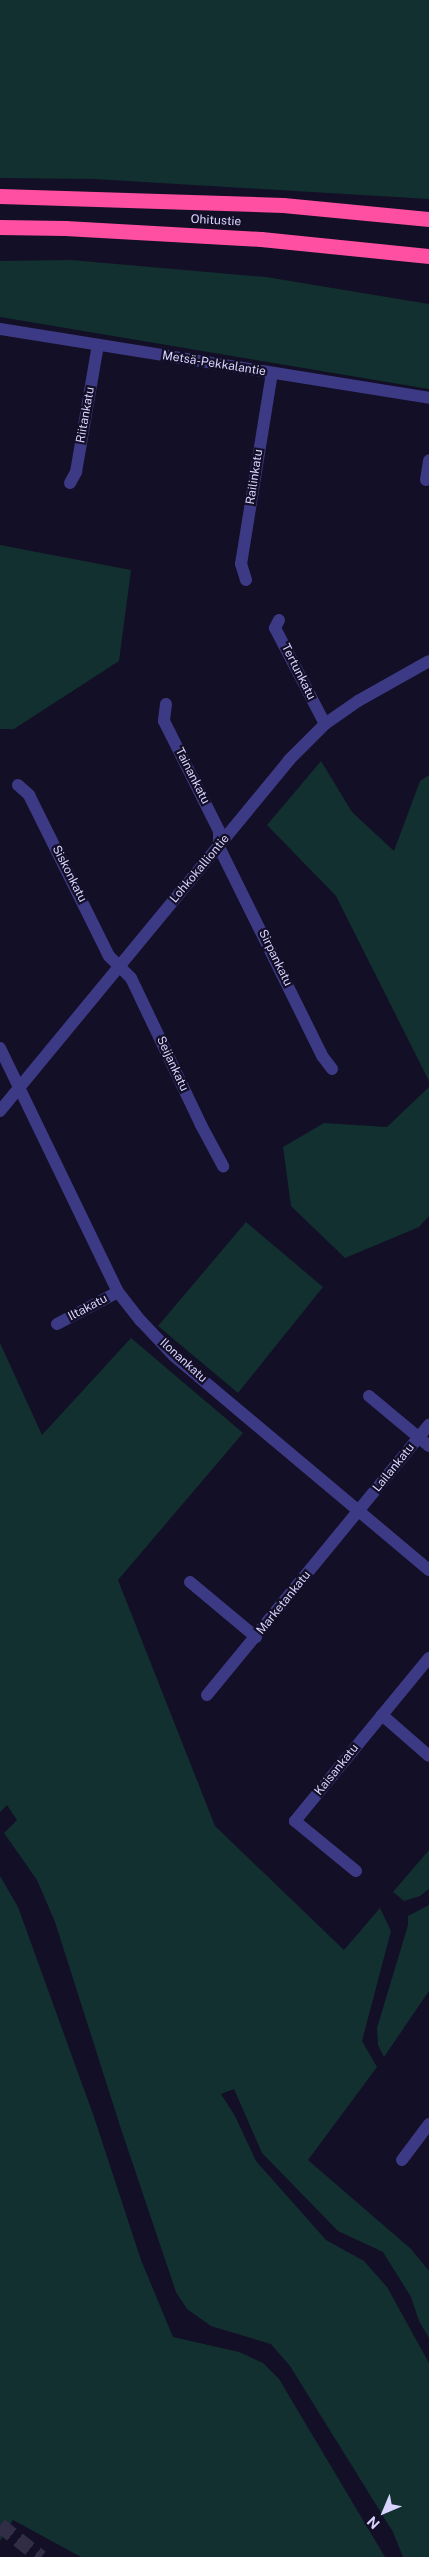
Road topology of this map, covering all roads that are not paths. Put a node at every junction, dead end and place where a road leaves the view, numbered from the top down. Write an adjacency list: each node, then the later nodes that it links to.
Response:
1 (0, 196): 2 (highway, Ohitustie)
2 (429, 219)
3 (0, 227): 4 (highway, Ohitustie)
4 (429, 256)
5 (0, 329): 6 (street, Metsä-Pekkalantie)
6 (98, 345): 7 (street, Metsä-Pekkalantie); 11 (street, Riitankatu)
7 (272, 373): 8 (street, Metsä-Pekkalantie); 12 (street, Railinkatu)
8 (429, 398)
9 (429, 460): 10 (street)
10 (426, 480)
11 (70, 483)
12 (246, 580)
13 (279, 620): 16 (street, Tertunkatu)
14 (429, 661): 16 (street, Lohkokalliontie)
15 (166, 704): 18 (street, Tainankatu)
16 (325, 724): 18 (street, Lohkokalliontie)
17 (18, 784): 19 (street, Siskonkatu)
18 (219, 847): 19 (street, Lohkokalliontie); 21 (street, Sirpankatu)
19 (118, 965): 22 (street, Lohkokalliontie); 24 (street, Seijankatu)
20 (0, 1048): 22 (street, Ilonankatu)
21 (332, 1069)
22 (20, 1088): 23 (street, Lohkokalliontie); 25 (street, Ilonankatu)
23 (0, 1111)
24 (223, 1166)
25 (118, 1292): 26 (street, Iltakatu); 31 (street, Ilonankatu)
26 (57, 1324)
27 (369, 1396): 29 (street)
28 (429, 1425): 29 (street, Lailankatu)
29 (418, 1438): 30 (street); 31 (street, Lailankatu)
30 (429, 1446)
31 (359, 1510): 32 (street, Ilonankatu); 34 (street, Marketankatu)
32 (429, 1570)
33 (190, 1582): 34 (street)
34 (256, 1637): 36 (street, Marketankatu)
35 (429, 1658): 37 (street, Kaisankatu)
36 (207, 1695)
37 (382, 1715): 38 (street); 39 (street, Kaisankatu)
38 (429, 1756)
39 (356, 1871)
40 (429, 2124): 41 (street)
41 (402, 2160)

